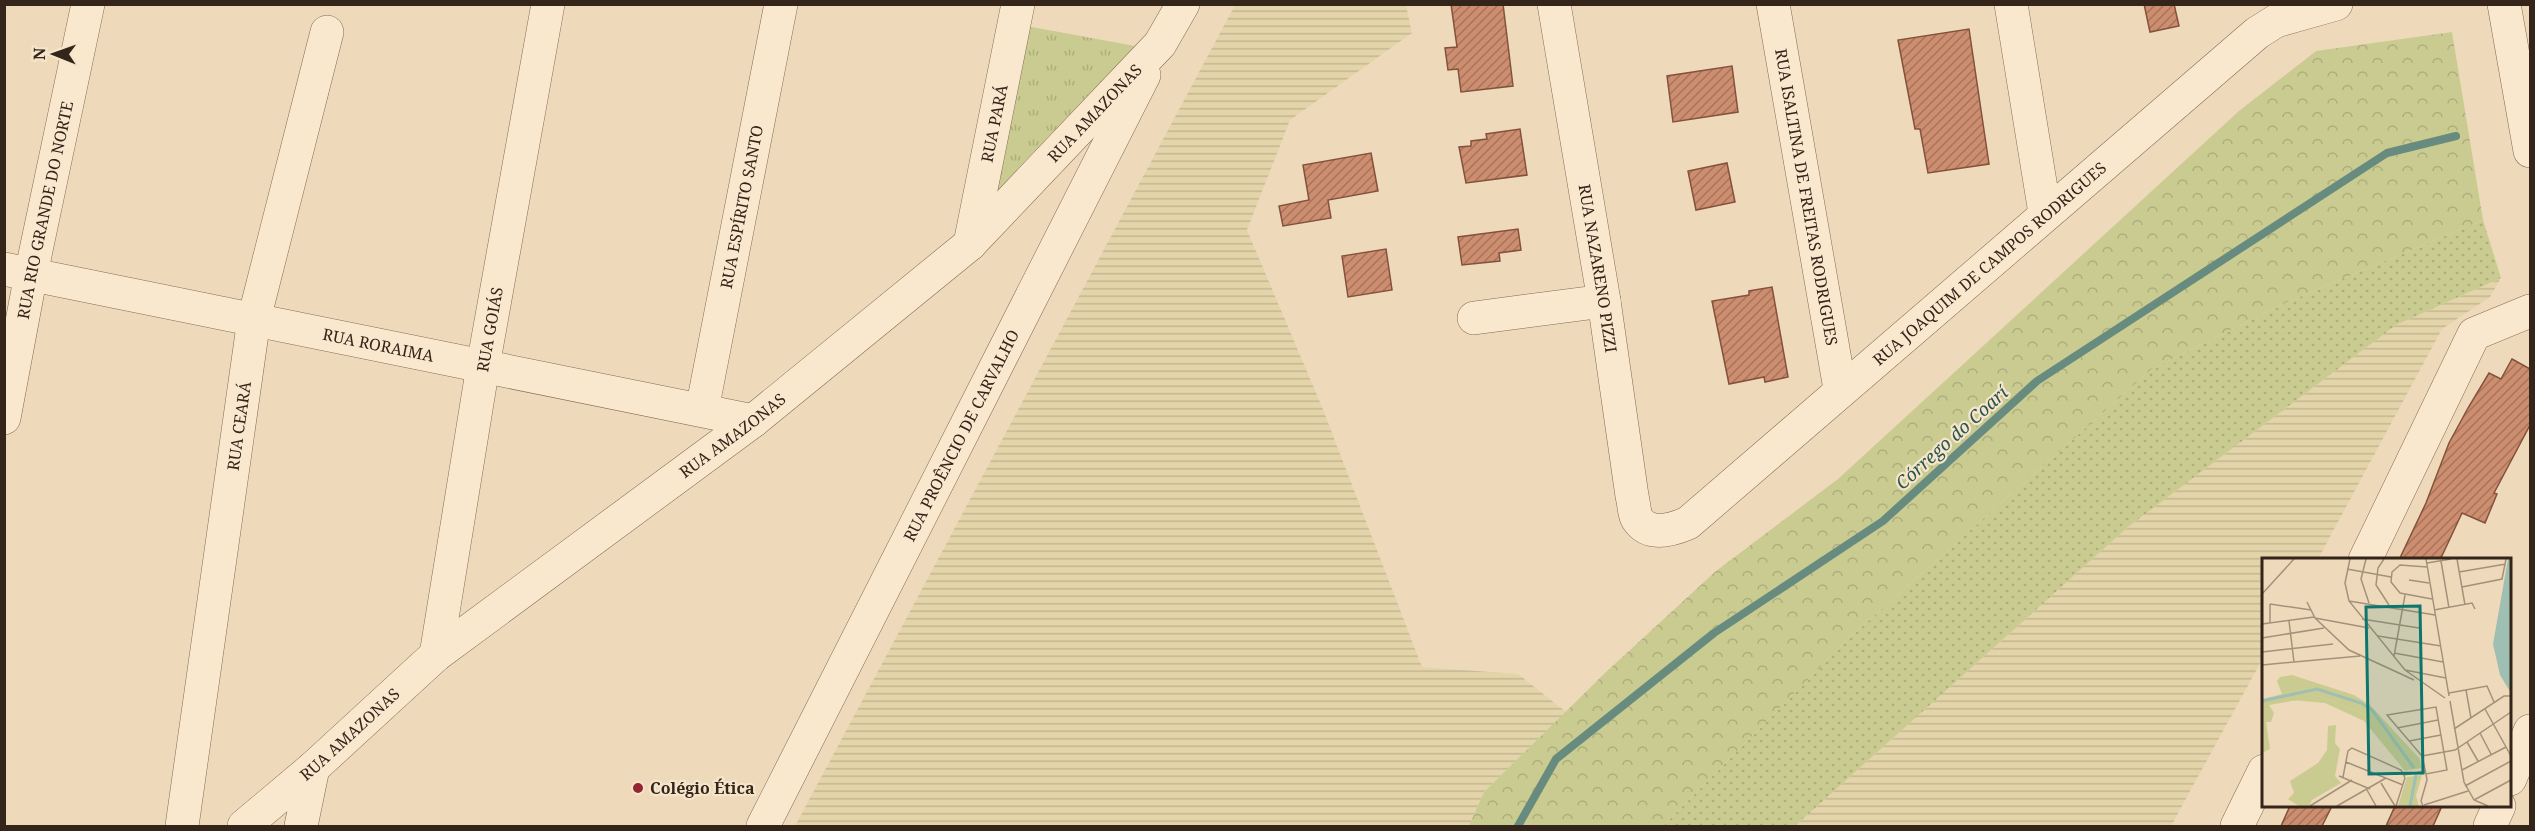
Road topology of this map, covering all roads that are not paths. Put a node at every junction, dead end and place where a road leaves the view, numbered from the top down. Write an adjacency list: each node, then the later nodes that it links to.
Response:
1 (88, 4): 17 (street, RUA RIO GRANDE DO NORTE)
2 (548, 4): 22 (street, RUA GOIÁS)
3 (780, 4): 25 (street, RUA ESPÍRITO SANTO)
4 (1018, 4): 16 (street, RUA PARÁ)
5 (1183, 4): 13 (street, RUA AMAZONAS)
6 (1554, 4): 18 (street, RUA NAZARENO PIZZI)
7 (1773, 4): 23 (street, RUA ISALTINA DE FREITAS RODRIGUES)
8 (2011, 4): 15 (street)
9 (2336, 4): 11 (street, RUA JOAQUIM DE CAMPOS RODRIGUES)
10 (2504, 4): 14 (street)
11 (2274, 13): 15 (street, RUA JOAQUIM DE CAMPOS RODRIGUES)
12 (327, 32): 21 (street, RUA CEARÁ)
13 (1160, 44): 16 (street, RUA AMAZONAS); 38 (street, RUA PROÊNCIO DE CARVALHO)
14 (2530, 151)
15 (2045, 213): 23 (street, RUA JOAQUIM DE CAMPOS RODRIGUES)
16 (970, 244): 26 (street, RUA AMAZONAS)
17 (18, 272): 21 (street, RUA RORAIMA); 24 (street, RUA RIO GRANDE DO NORTE)
18 (1604, 301): 20 (street); 27 (street, RUA NAZARENO PIZZI)
19 (2530, 310): 28 (street)
20 (1474, 318)
21 (254, 320): 22 (street, RUA RORAIMA); 35 (street, RUA CEARÁ)
22 (483, 366): 25 (street, RUA RORAIMA); 29 (street, RUA GOIÁS)
23 (1840, 389): 27 (street, RUA JOAQUIM DE CAMPOS RODRIGUES)
24 (6, 406)
25 (702, 410): 26 (street, RUA RORAIMA)
26 (753, 421): 29 (street, RUA AMAZONAS)
27 (1648, 528)
28 (2366, 558)
29 (436, 655): 32 (street, RUA AMAZONAS)
30 (2530, 730): 31 (street)
31 (2512, 767)
32 (313, 768): 36 (street, RUA AMAZONAS); 37 (street)
33 (2262, 775): 39 (street)
34 (2499, 807): 40 (street)
35 (182, 826)
36 (244, 826)
37 (301, 826)
38 (763, 826)
39 (2237, 826)
40 (2490, 826)

